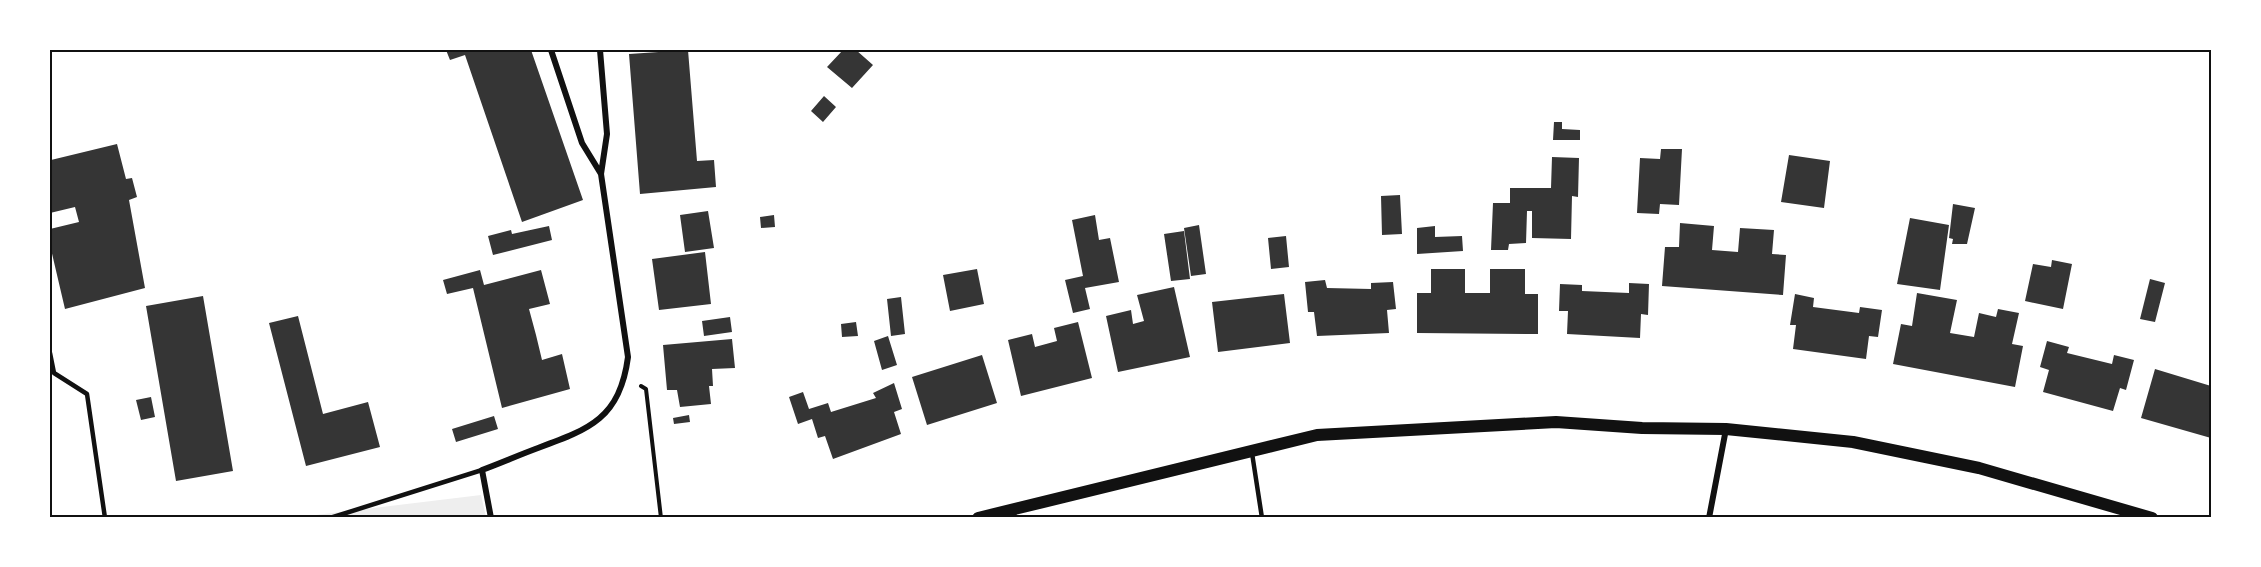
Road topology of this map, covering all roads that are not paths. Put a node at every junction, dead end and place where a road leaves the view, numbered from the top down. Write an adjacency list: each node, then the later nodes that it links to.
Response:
1 (550, 50): 3 (street)
2 (600, 50): 3 (street)
3 (601, 174): 7 (street)
4 (50, 353): 8 (lane)
5 (1726, 429): 6 (main road); 13 (street); 14 (main road)
6 (1252, 451): 11 (main road); 12 (lane)
7 (482, 470): 9 (lane); 10 (street)
8 (105, 518)
9 (330, 518)
10 (491, 518)
11 (978, 518)
12 (1262, 518)
13 (1709, 518)
14 (2152, 518)

